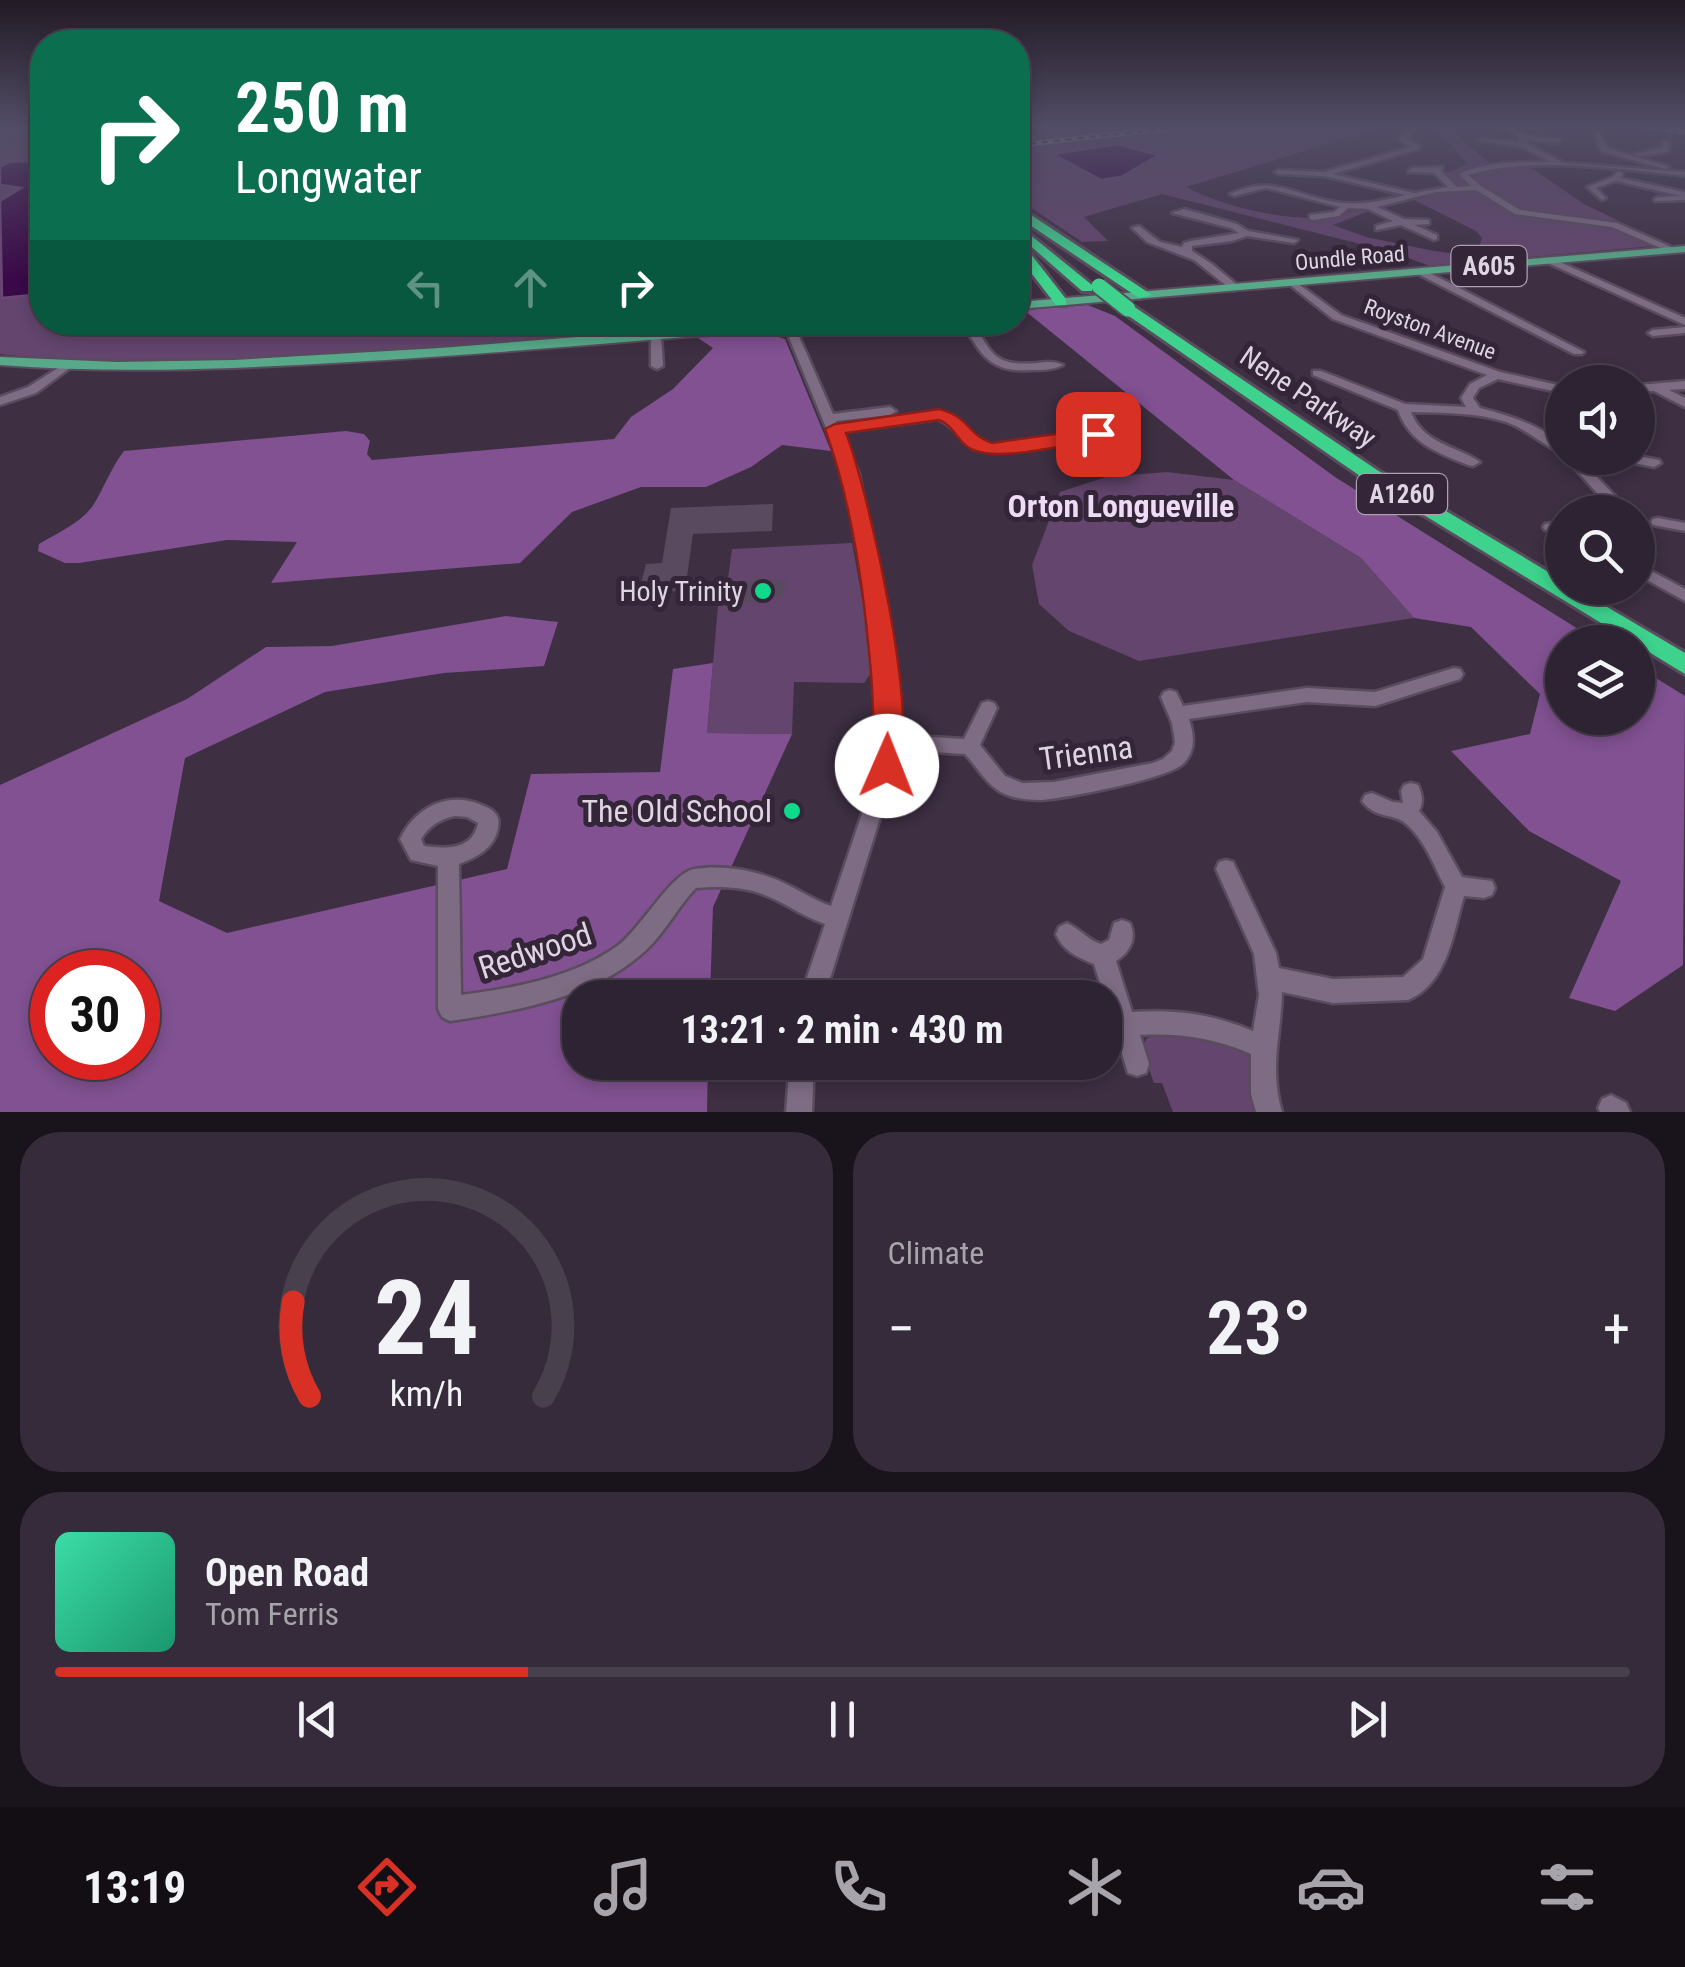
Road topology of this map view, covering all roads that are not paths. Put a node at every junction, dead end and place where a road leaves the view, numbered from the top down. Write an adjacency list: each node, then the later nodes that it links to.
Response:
1 (1337, 177): 11 (street)
2 (1445, 177): 8 (street)
3 (1470, 177): 9 (street)
4 (1619, 177): 6 (street)
5 (1586, 180): 7 (street)
6 (1616, 180): 7 (street); 12 (street)
7 (1601, 183): 13 (street)
8 (1455, 188): 9 (street); 11 (street)
9 (1478, 188): 22 (street)
10 (1234, 194): 15 (street)
11 (1415, 195): 16 (street)
12 (1685, 196): 14 (street)
13 (1602, 198)
14 (1658, 199)
15 (1345, 206): 16 (street); 18 (street)
16 (1371, 207): 20 (street)
17 (1176, 214): 27 (street)
18 (1313, 217)
19 (1635, 220): 22 (street)
20 (1398, 222): 21 (street); 25 (street); 28 (street)
21 (1426, 222)
22 (1617, 223): 31 (street)
23 (1030, 225): 41 (highway)
24 (1030, 227): 37 (highway, Nene Parkway / A1260)
25 (1378, 228)
26 (1141, 229): 32 (street)
27 (1246, 233): 30 (street); 32 (street)
28 (1446, 233)
29 (1030, 238): 37 (highway, Nene Parkway / A1260)
30 (1294, 240)
31 (1679, 250): 33 (main road, Oundle Road / A605)
32 (1187, 251): 38 (street)
33 (1551, 261): 35 (main road, Oundle Road / A605); 42 (street)
34 (1030, 262): 39 (highway)
35 (1421, 272): 36 (main road, Oundle Road / A605); 49 (street)
36 (1293, 283): 38 (main road, Oundle Road / A605); 55 (street, Royston Avenue)
37 (1093, 287): 41 (highway, Nene Parkway / A1260)
38 (1236, 288): 41 (main road, Oundle Road / A605)
39 (1061, 302): 40 (main road, Oundle Road / A605); 41 (main road, Oundle Road / A605)
40 (1030, 305)
41 (1129, 305): 74 (highway, Nene Parkway / A1260); 76 (highway, Nene Parkway / A1260)
42 (1685, 322)
43 (1685, 330): 44 (street)
44 (1653, 333)
45 (668, 335): 48 (main road)
46 (792, 335): 64 (street)
47 (975, 335): 51 (street)
48 (656, 336): 52 (main road); 53 (street)
49 (1578, 352)
50 (0, 361): 52 (main road)
51 (1057, 365)
52 (66, 366): 59 (street)
53 (656, 366)
54 (1317, 374): 62 (street)
55 (1496, 376): 57 (street, Royston Avenue); 63 (street)
56 (1685, 385): 58 (street)
57 (1545, 386)
58 (1656, 388): 60 (street)
59 (0, 401)
60 (1685, 403)
61 (934, 405): 64 (street)
62 (1402, 408): 63 (street); 67 (street)
63 (1475, 411): 66 (street)
64 (832, 424): 65 (street); 80 (street)
65 (1098, 434)
66 (1545, 437)
67 (1473, 462)
68 (1588, 475): 69 (street)
69 (1606, 495)
70 (1658, 522): 71 (street)
71 (1685, 526)
72 (1655, 579): 73 (street)
73 (1685, 596)
74 (1592, 625)
75 (1655, 663): 78 (highway)
76 (1685, 665)
77 (1454, 674): 81 (street, Trienna)
78 (1685, 681)
79 (988, 708): 81 (street)
80 (891, 742): 81 (street); 87 (street)
81 (970, 747)
82 (1372, 802): 85 (street)
83 (448, 860): 87 (street, Redwood)
84 (1226, 869): 91 (street)
85 (1456, 886): 86 (street); 91 (street)
86 (1484, 888)
87 (835, 917): 92 (street)
88 (1122, 930): 90 (street)
89 (1067, 934): 90 (street)
90 (1103, 956): 93 (street)
91 (1267, 977): 94 (street)
92 (817, 980)
93 (1124, 1024): 94 (street); 95 (street)
94 (1263, 1047): 98 (street)
95 (1137, 1064)
96 (801, 1080): 97 (street)
97 (799, 1112)
98 (1269, 1112)

